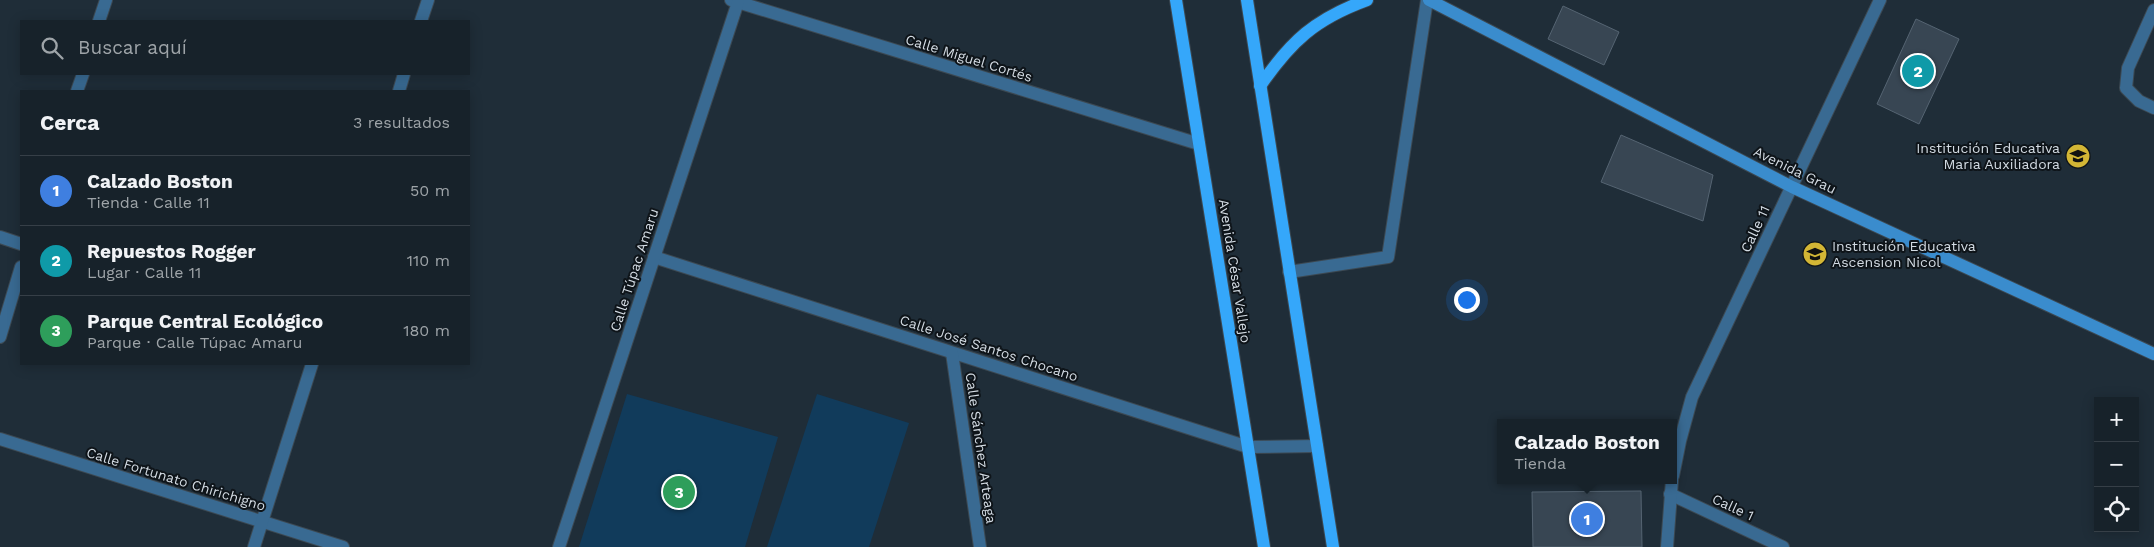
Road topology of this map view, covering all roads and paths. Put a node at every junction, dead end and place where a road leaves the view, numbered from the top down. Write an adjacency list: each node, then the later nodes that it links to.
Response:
1 (106, 0): 10 (street)
2 (428, 0): 11 (street)
3 (1176, 0): 18 (main road, Avenida César Vallejo)
4 (1247, 0): 14 (main road)
5 (1366, 0): 14 (main road)
6 (1428, 0): 19 (main road, Avenida Grau); 24 (street)
7 (1880, 0): 19 (street, Calle 11)
8 (734, 1): 18 (street, Calle Miguel Cortés); 22 (street, Calle Túpac Amaru)
9 (2154, 10): 17 (street)
10 (99, 20)
11 (421, 20)
12 (83, 75): 15 (street)
13 (404, 75): 16 (street)
14 (1260, 86): 24 (main road)
15 (77, 90)
16 (399, 90)
17 (2154, 108)
18 (1199, 144): 31 (main road, Avenida César Vallejo)
19 (1792, 187): 27 (main road, Avenida Grau); 32 (street, Calle 11)
20 (0, 237): 21 (street)
21 (20, 244)
22 (654, 257): 26 (street, Calle José Santos Chocano); 38 (street, Calle Túpac Amaru)
23 (20, 270): 25 (street)
24 (1289, 272): 30 (main road)
25 (0, 337)
26 (952, 353): 31 (street, Calle José Santos Chocano); 39 (street, Calle Sánchez Arteaga)
27 (2154, 354)
28 (312, 365): 35 (street)
29 (0, 440): 35 (street, Calle Fortunato Chirichigno)
30 (1317, 446): 31 (street, Calle José Santos Chocano); 41 (main road)
31 (1248, 447): 40 (main road, Avenida César Vallejo)
32 (1677, 456)
33 (1671, 484): 34 (street)
34 (1670, 494): 42 (street); 43 (street, Calle 1)
35 (262, 522): 36 (street); 37 (street, Calle Fortunato Chirichigno)
36 (254, 547)
37 (343, 547)
38 (559, 547)
39 (980, 547)
40 (1264, 547)
41 (1333, 547)
42 (1666, 547)
43 (1783, 547)

